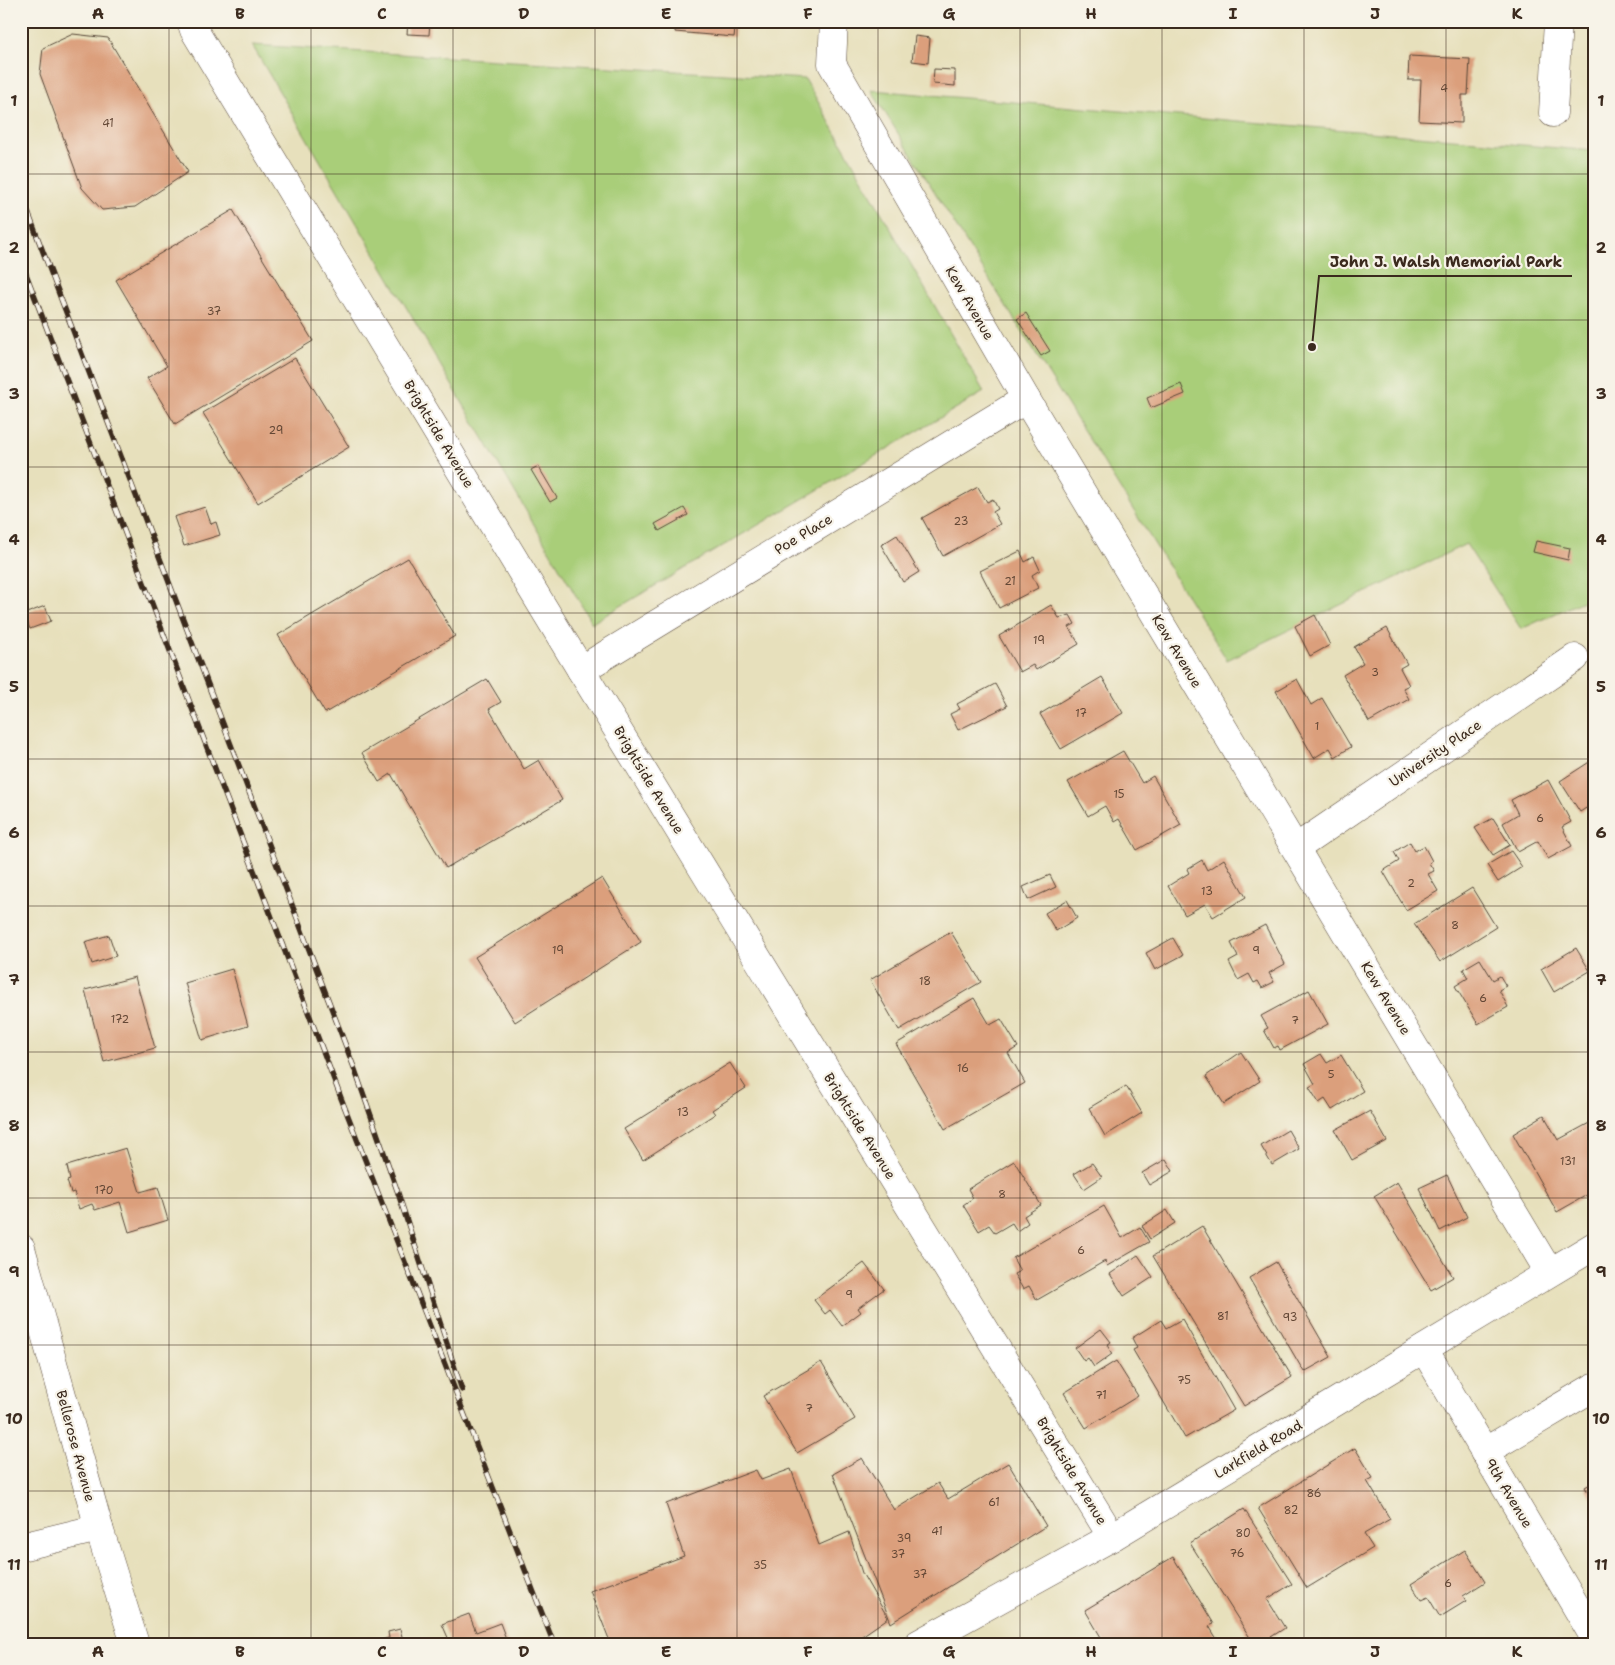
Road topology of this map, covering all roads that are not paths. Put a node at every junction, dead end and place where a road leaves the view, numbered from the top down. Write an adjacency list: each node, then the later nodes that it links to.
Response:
1 (191, 21): 7 (street, Brightside Avenue)
2 (834, 21): 5 (street, Kew Avenue)
3 (1558, 21): 4 (street)
4 (1553, 113)
5 (1026, 399): 7 (street, Poe Place); 8 (street, Kew Avenue)
6 (1575, 658): 8 (street, University Place)
7 (581, 670): 16 (street, Brightside Avenue)
8 (1296, 848): 11 (street, Kew Avenue)
9 (1594, 1246): 11 (street, Larkfield Road)
10 (21, 1248): 15 (street, Bellerose Avenue)
11 (1549, 1272): 12 (street, Larkfield Road)
12 (1424, 1349): 14 (street, 9th Avenue); 16 (street, Larkfield Road)
13 (1594, 1388): 14 (street)
14 (1484, 1452): 18 (street, 9th Avenue)
15 (99, 1528): 17 (street); 19 (street, Bellerose Avenue)
16 (1112, 1536): 20 (street, Larkfield Road)
17 (21, 1548)
18 (1594, 1637)
19 (135, 1644)
20 (918, 1644)

